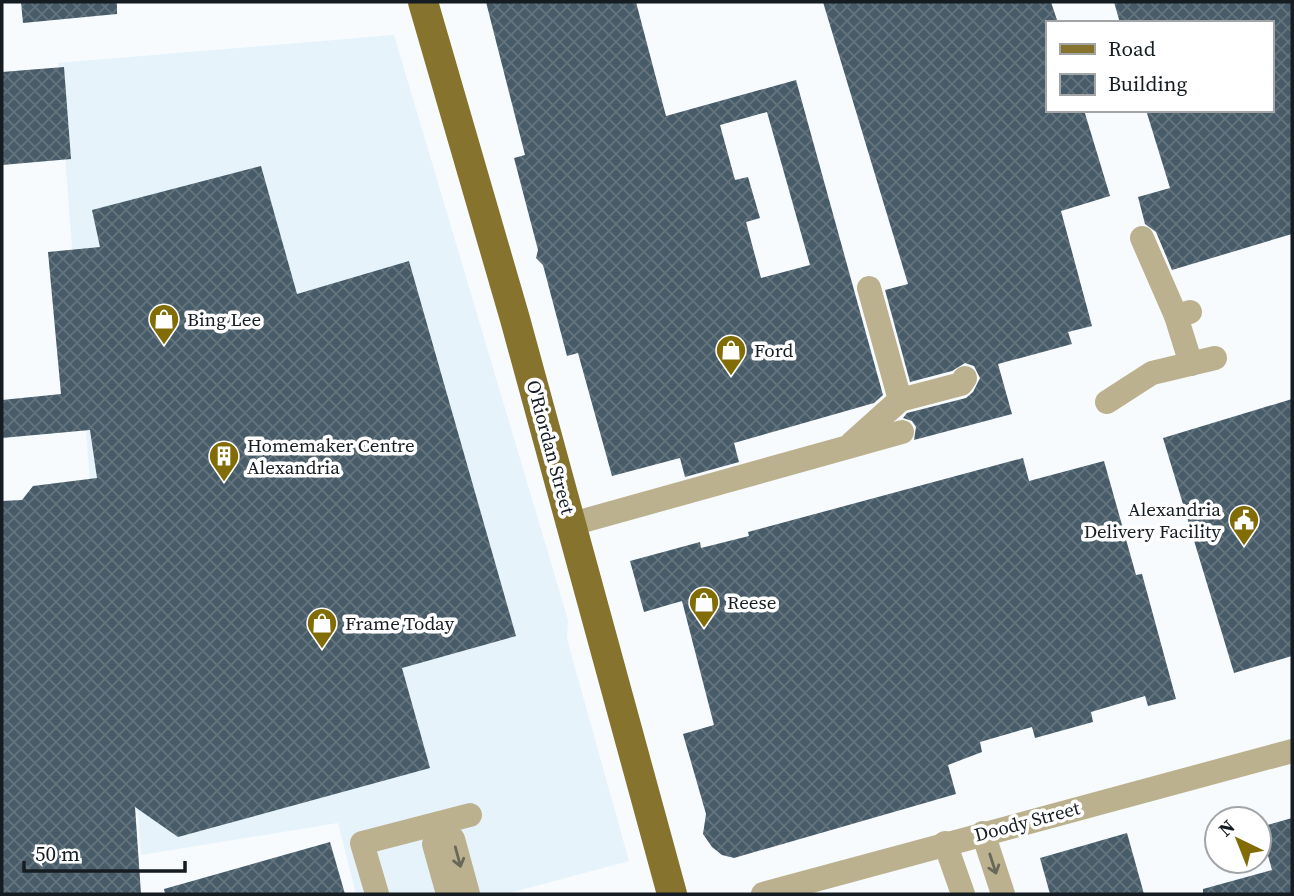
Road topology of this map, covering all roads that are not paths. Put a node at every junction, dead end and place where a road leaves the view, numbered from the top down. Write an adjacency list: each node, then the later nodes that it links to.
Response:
1 (423, 2): 11 (main road, O'Riordan Street)
2 (1142, 238): 5 (street)
3 (869, 288): 7 (street)
4 (1215, 358): 5 (street)
5 (1191, 364): 8 (street)
6 (965, 378): 7 (street)
7 (900, 400): 10 (street)
8 (1107, 402)
9 (902, 432): 10 (street)
10 (846, 448): 11 (street)
11 (572, 524): 20 (main road, O'Riordan Street)
12 (1292, 751): 15 (street, Doody Street)
13 (470, 815): 14 (street)
14 (440, 824): 17 (street); 18 (street); 19 (street, one-way to 19)
15 (983, 833): 16 (street, Doody Street); 23 (street, one-way to 23)
16 (945, 844): 21 (street, Doody Street); 22 (street)
17 (377, 894)
18 (448, 894)
19 (468, 894)
20 (672, 894)
21 (764, 894)
22 (963, 894)
23 (1003, 894)

